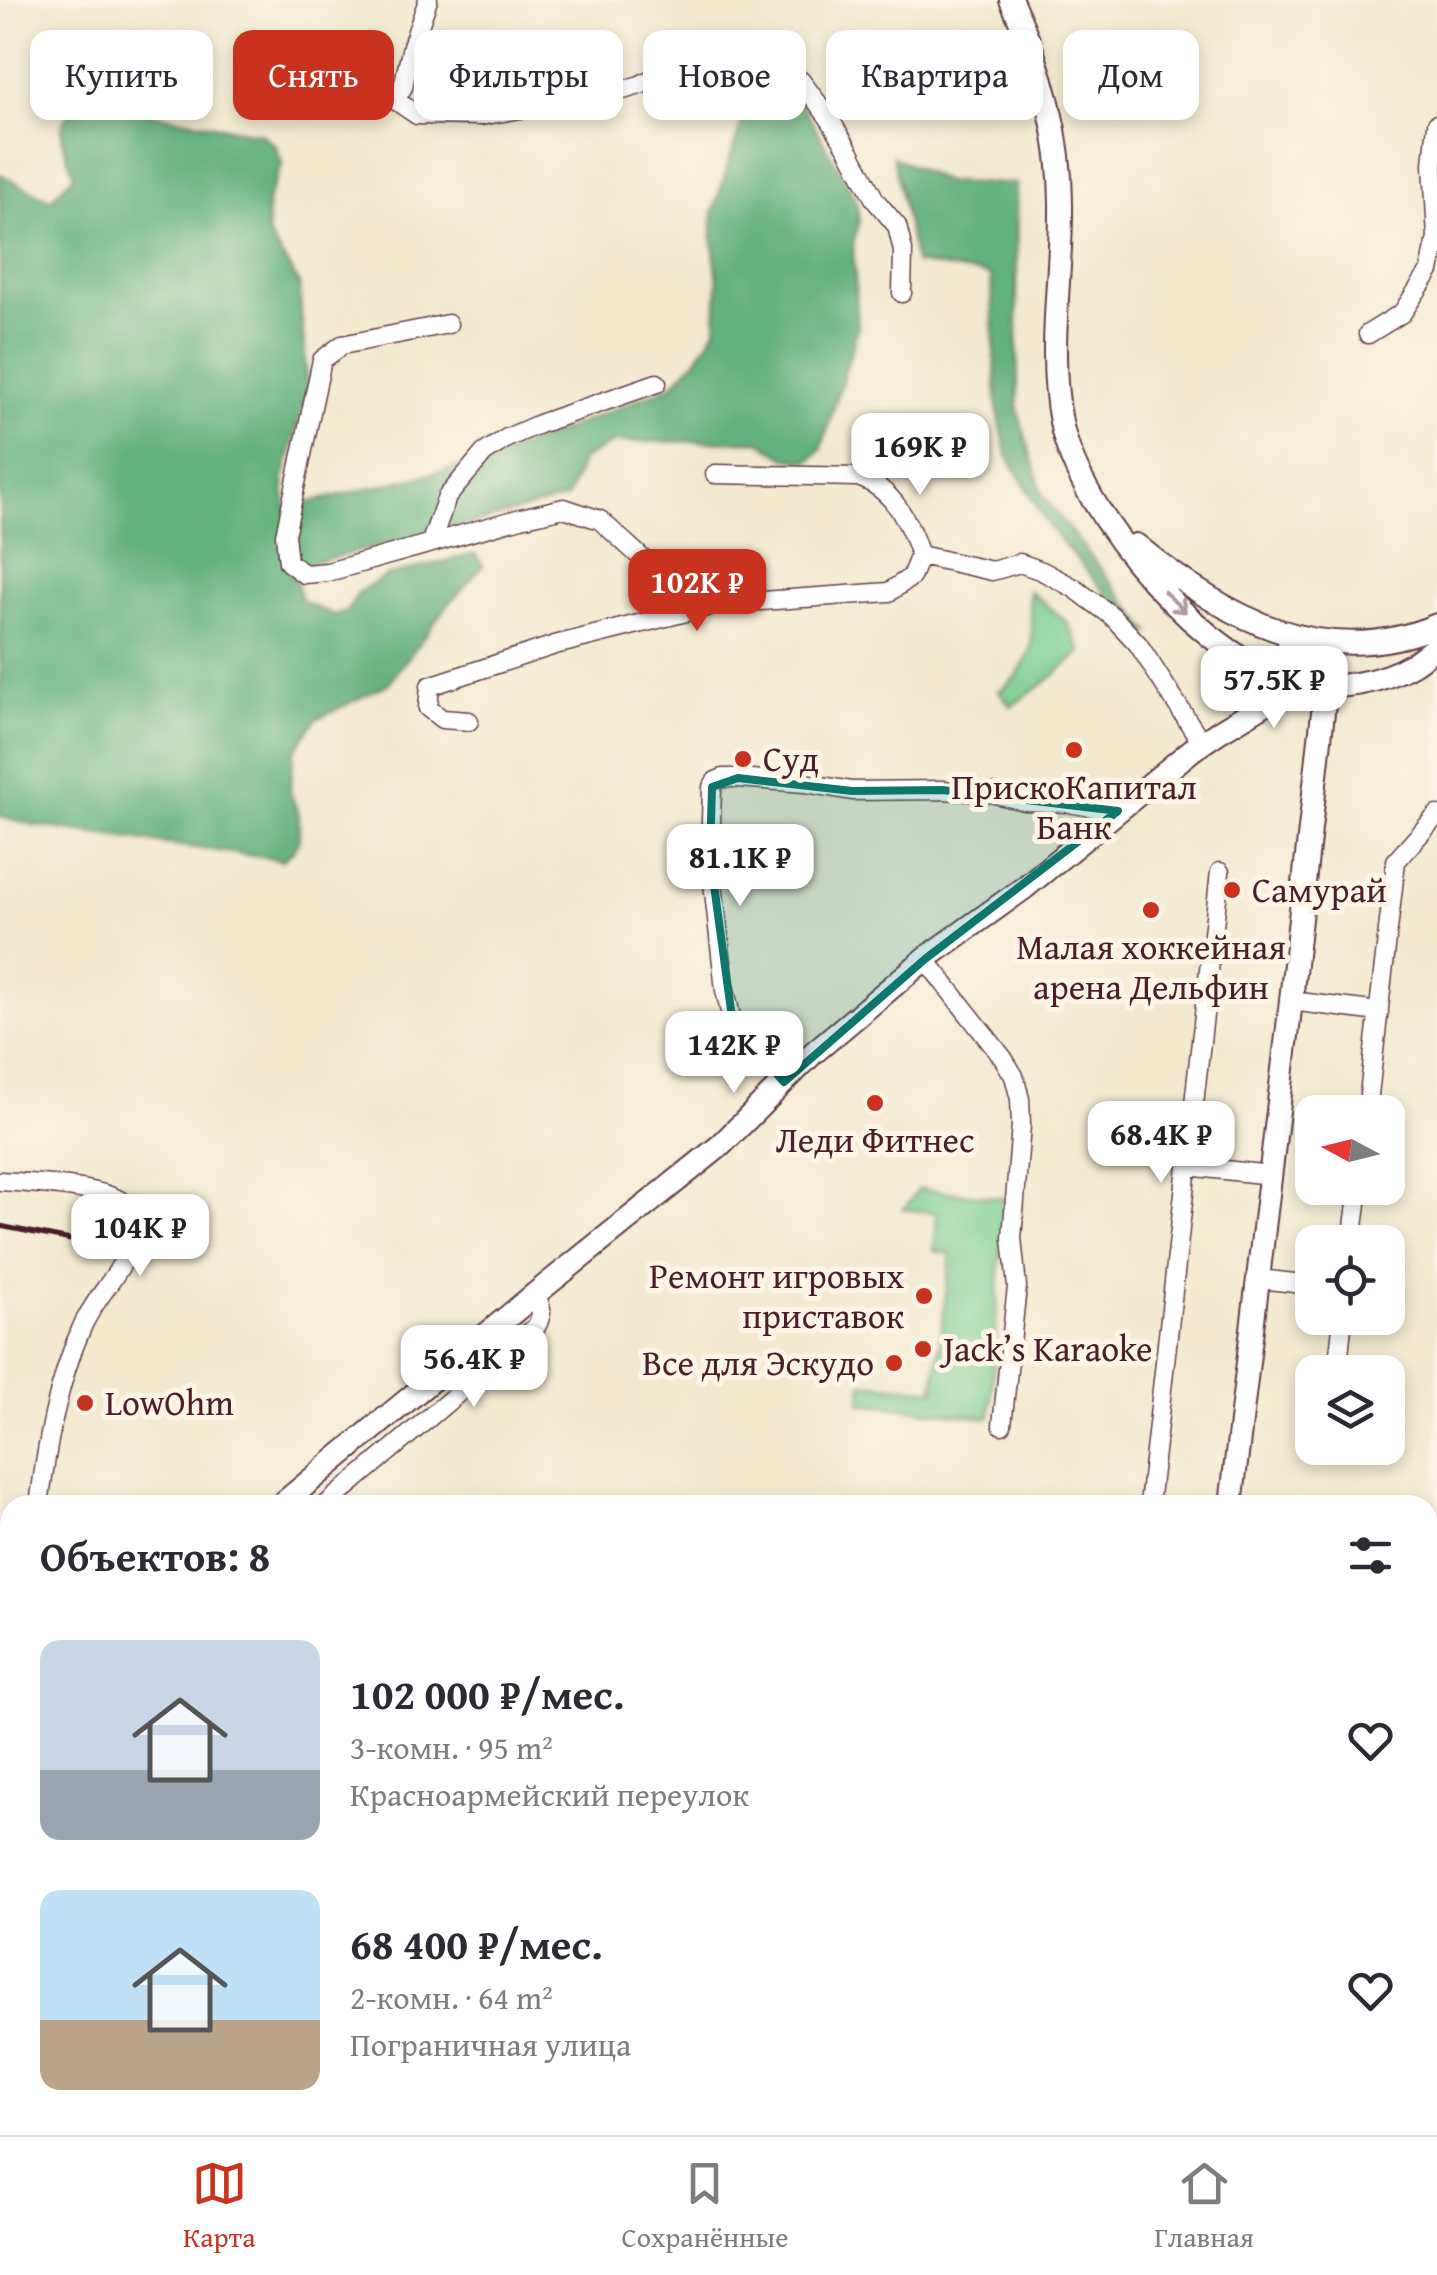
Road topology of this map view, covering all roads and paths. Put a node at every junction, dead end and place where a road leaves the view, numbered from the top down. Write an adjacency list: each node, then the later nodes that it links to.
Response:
1 (428, 0): 4 (street)
2 (1011, 0): 9 (main road)
3 (1437, 124): 6 (street)
4 (902, 293)
5 (448, 324): 10 (street)
6 (1368, 334)
7 (657, 383): 10 (street)
8 (715, 474): 11 (street)
9 (1091, 500): 14 (main road); 17 (main road, one-way to 17)
10 (431, 542): 12 (street)
11 (920, 555): 12 (street); 21 (street)
12 (698, 609): 20 (street)
13 (1437, 626): 14 (main road)
14 (1310, 640): 16 (main road); 18 (main road)
15 (1437, 646): 18 (main road)
16 (1285, 653): 17 (main road); 19 (main road)
17 (1268, 672): 19 (main road); 21 (main road)
18 (1327, 676): 19 (main road); 22 (main road)
19 (1300, 683): 21 (main road); 22 (main road)
20 (469, 721)
21 (1211, 737): 23 (main road)
22 (1317, 768): 29 (main road)
23 (1118, 811): 28 (main road); 31 (street)
24 (1437, 815): 26 (street)
25 (1437, 840): 26 (street)
26 (1412, 844): 30 (street)
27 (1220, 872): 33 (street)
28 (925, 959): 31 (main road); 39 (street)
29 (1291, 1002): 30 (street); 34 (main road)
30 (1379, 1012): 32 (street)
31 (784, 1082): 38 (main road)
32 (1369, 1095)
33 (1187, 1166): 34 (street); 43 (street)
34 (1271, 1175): 36 (main road)
35 (0, 1181): 40 (street)
36 (1258, 1279): 37 (street); 44 (main road)
37 (1295, 1283)
38 (534, 1294): 41 (main road); 42 (street)
39 (1002, 1425)
40 (41, 1495)
41 (292, 1495)
42 (338, 1495)
43 (1149, 1495)
44 (1232, 1495)

